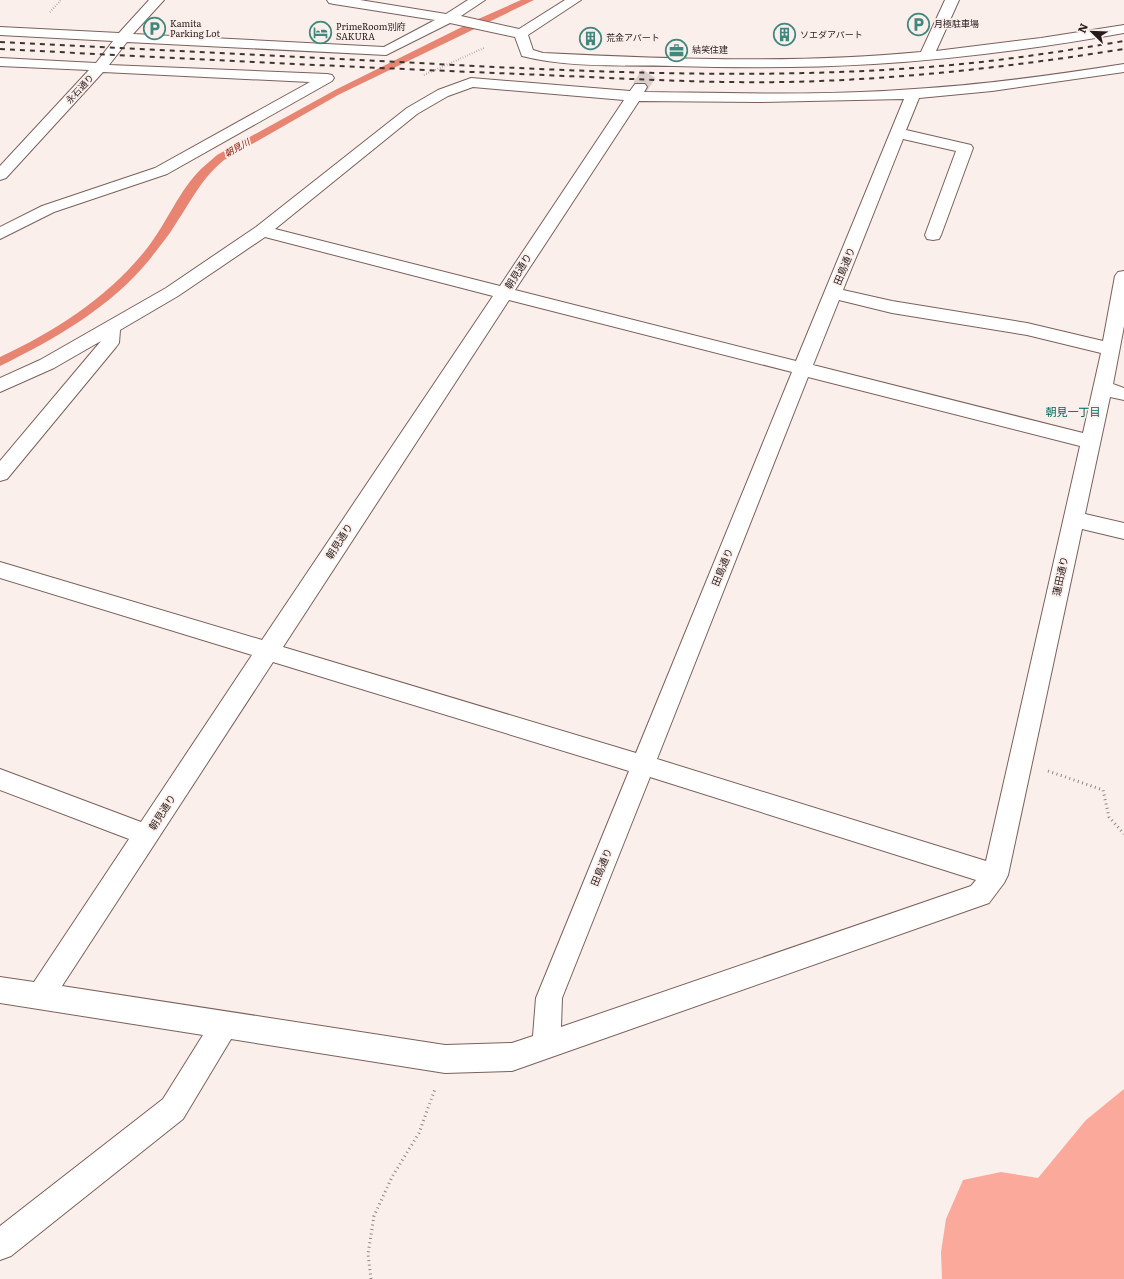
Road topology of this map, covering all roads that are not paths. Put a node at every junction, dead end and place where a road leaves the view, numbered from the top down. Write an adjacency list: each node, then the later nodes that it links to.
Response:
1 (157, 0): 12 (street, 永石通り)
2 (334, 0): 7 (street)
3 (421, 0): 7 (street)
4 (478, 0): 8 (street)
5 (574, 0): 11 (street)
6 (952, 0): 13 (street)
7 (413, 13): 8 (street)
8 (451, 19): 11 (street); 12 (street)
9 (1124, 29): 13 (street)
10 (0, 31): 12 (street)
11 (516, 33): 13 (street)
12 (123, 37): 15 (street, 永石通り)
13 (926, 56)
14 (0, 62): 15 (street)
15 (99, 68): 20 (street, 永石通り); 22 (street)
16 (1124, 68): 18 (street)
17 (637, 91): 18 (street); 21 (street); 26 (street, 朝見通り)
18 (913, 94): 19 (street, 田島通り)
19 (897, 133): 23 (street); 25 (street, 田島通り)
20 (0, 175)
21 (262, 231): 26 (street); 28 (street)
22 (0, 234)
23 (933, 235)
24 (1124, 276): 27 (street, 蓮田通り)
25 (833, 293): 29 (street); 30 (street, 田島通り)
26 (503, 294): 30 (street); 39 (street, 朝見通り)
27 (1121, 309): 29 (street, 蓮田通り)
28 (111, 329): 31 (street); 35 (street)
29 (1111, 349): 32 (street, 蓮田通り)
30 (802, 369): 34 (street); 40 (street, 田島通り)
31 (0, 386)
32 (1102, 388): 33 (street); 34 (street, 蓮田通り)
33 (1124, 394)
34 (1090, 442): 36 (street, 蓮田通り)
35 (0, 474)
36 (1073, 519): 37 (street); 43 (street, 蓮田通り)
37 (1121, 531)
38 (0, 570): 39 (street)
39 (266, 652): 40 (street); 42 (street, 朝見通り)
40 (643, 765): 43 (street); 47 (street, 田島通り)
41 (0, 779): 42 (street)
42 (147, 835): 45 (street, 朝見通り)
43 (995, 875): 47 (street)
44 (0, 990): 45 (street)
45 (40, 996): 46 (street)
46 (224, 1025): 47 (street); 48 (street)
47 (546, 1044)
48 (0, 1246)

